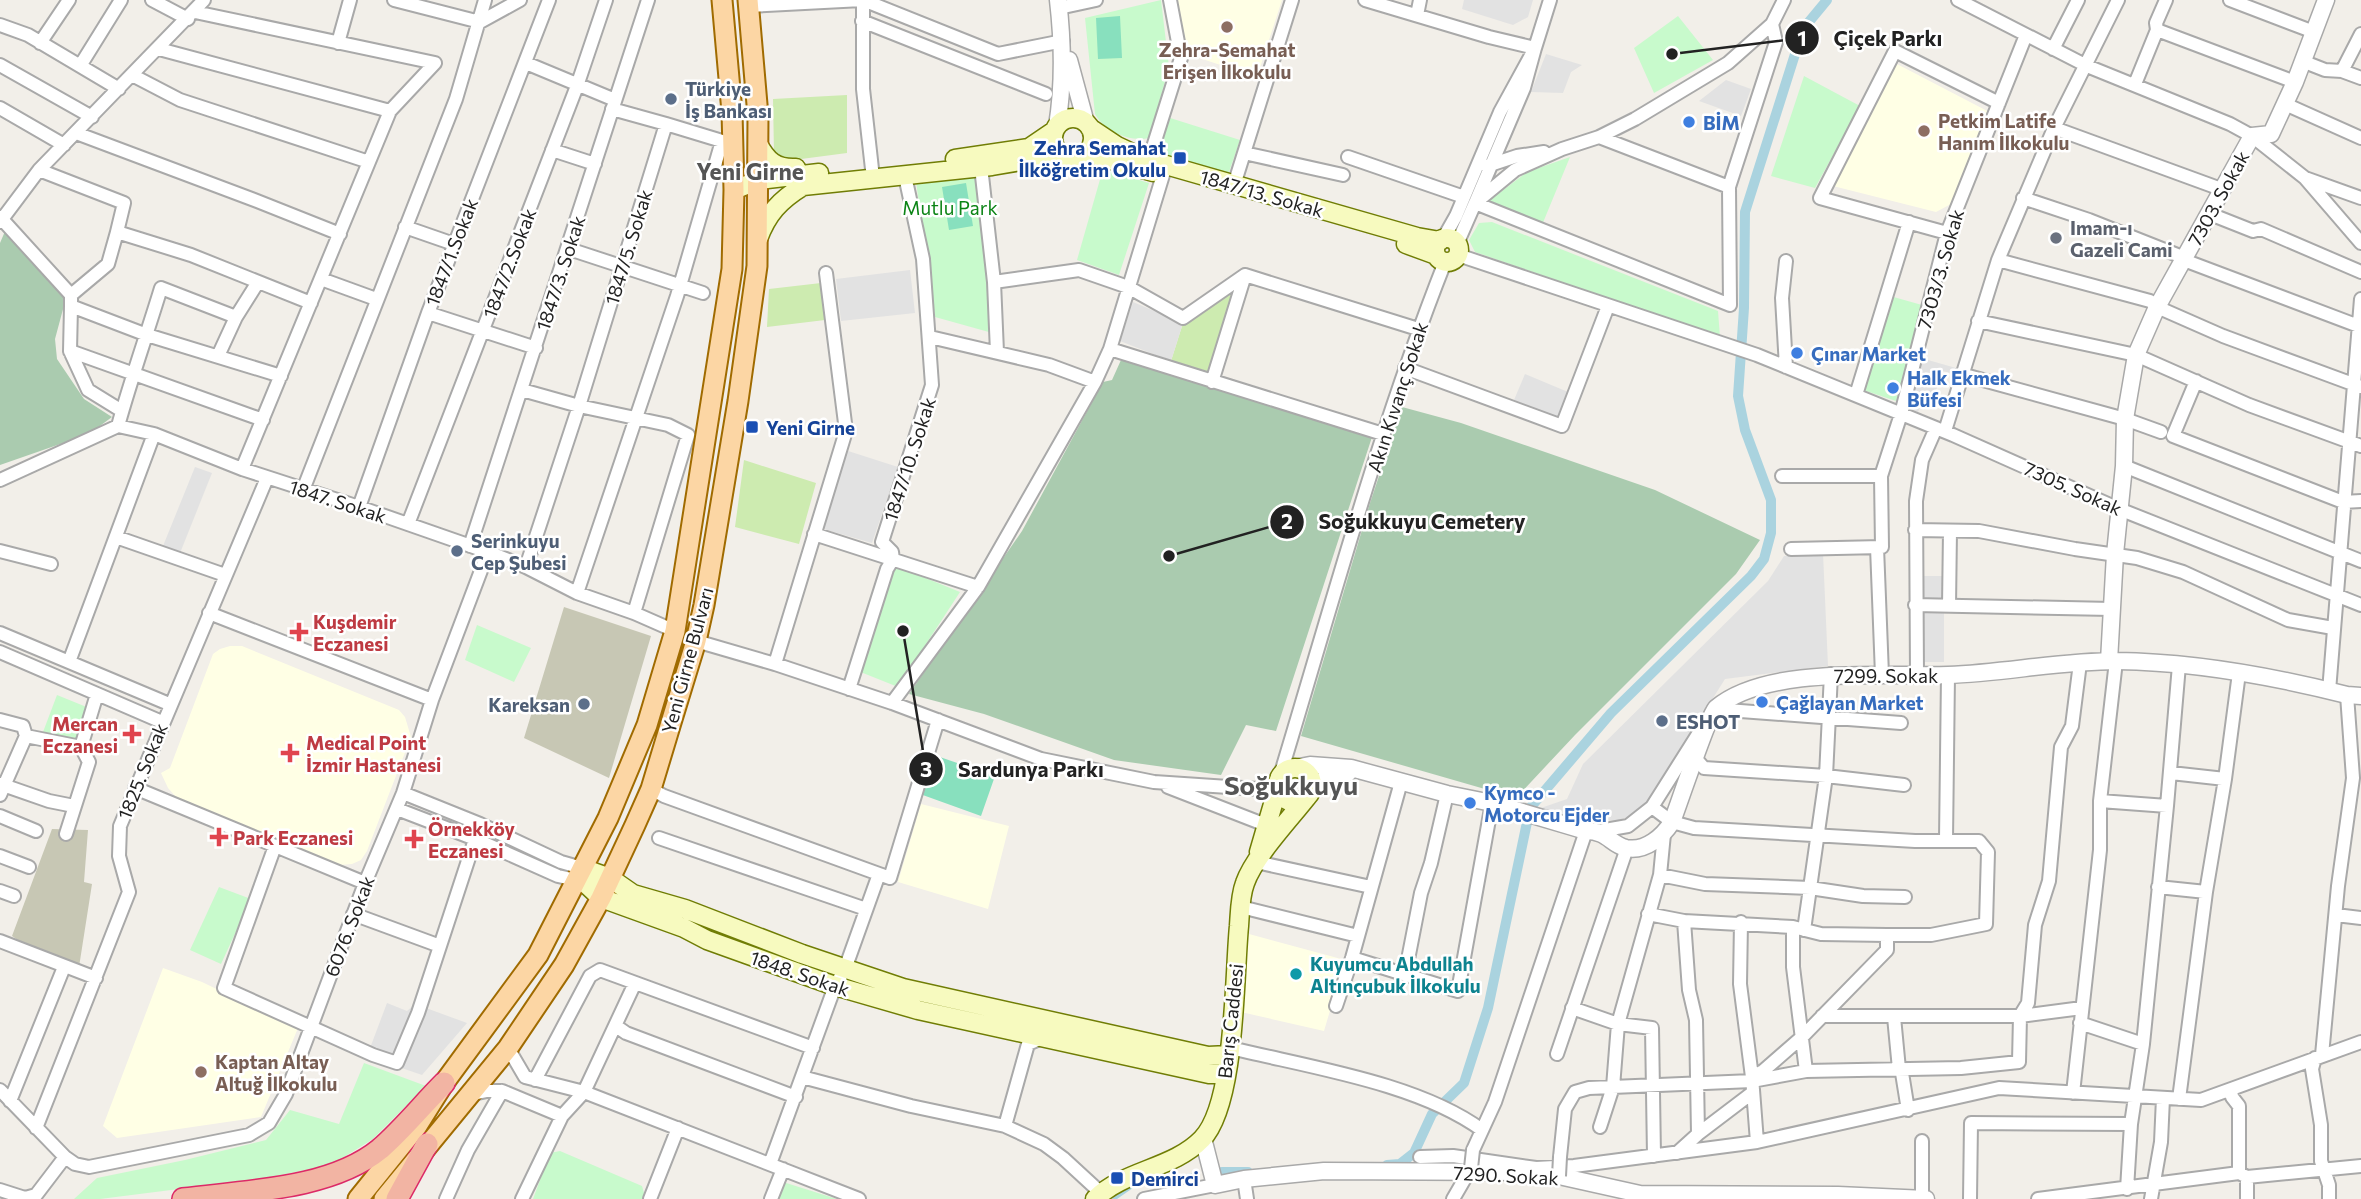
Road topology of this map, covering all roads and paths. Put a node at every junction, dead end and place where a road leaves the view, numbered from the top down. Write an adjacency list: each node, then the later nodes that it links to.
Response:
1 (69, 0): 42 (street)
2 (121, 0): 50 (street)
3 (152, 0): 31 (street)
4 (204, 0): 31 (street)
5 (350, 0): 43 (street)
6 (394, 0): 34 (street)
7 (485, 0): 34 (street)
8 (520, 0): 34 (street)
9 (549, 0): 48 (street, 1847/1.Sokak)
10 (606, 0): 57 (street, 1847/2.Sokak)
11 (648, 0): 61 (street, 1847/3. Sokak)
12 (722, 0): 100 (main road, Yeni Girne Bulvarı)
13 (863, 0): 28 (street); 33 (street); 41 (street)
14 (1096, 0): 29 (street)
15 (1170, 0): 75 (street)
16 (1292, 0): 80 (street)
17 (1365, 0): 32 (street)
18 (1420, 0): 32 (street)
19 (1550, 0): 44 (street)
20 (1784, 0): 36 (street, Akın Kıvanç Sokak)
21 (1958, 0): 30 (street)
22 (1980, 0): 30 (street)
23 (2078, 0): 46 (street)
24 (2118, 0): 51 (street)
25 (2165, 0): 37 (street)
26 (2230, 0): 38 (street)
27 (2326, 0): 38 (street, 7303. Sokak)
28 (749, 3): 74 (main road, Yeni Girne Bulvarı)
29 (1059, 4): 41 (street)
30 (1986, 13): 40 (street)
31 (191, 15): 43 (street); 45 (street)
32 (1417, 15): 44 (street)
33 (862, 21): 59 (street); 87 (street)
34 (480, 22): 107 (street)
35 (0, 24): 42 (street)
36 (1772, 24): 72 (street, Akın Kıvanç Sokak); 98 (street)
37 (2157, 30): 55 (street); 56 (street)
38 (2314, 32): 47 (street, 7303. Sokak)
39 (2361, 34): 52 (street)
40 (2026, 35): 46 (street); 60 (street, 7303/3. Sokak)
41 (1063, 41): 67 (street); 69 (street)
42 (40, 43): 50 (street)
43 (338, 43): 64 (street)
44 (1535, 48): 85 (street); 88 (street)
45 (159, 49): 53 (street); 64 (street)
46 (2053, 49): 51 (street)
47 (2302, 61): 52 (street); 55 (street, 7303. Sokak)
48 (526, 63): 57 (street); 113 (street, 1847/1.Sokak)
49 (0, 65): 65 (street)
50 (80, 66): 58 (street)
51 (2087, 66): 56 (street); 68 (street)
52 (2342, 71): 54 (street)
53 (132, 75): 58 (street); 83 (street)
54 (2361, 78)
55 (2295, 82): 62 (street, 7303. Sokak)
56 (2135, 84): 71 (street)
57 (577, 86): 61 (street); 78 (street, 1847/2.Sokak)
58 (119, 89): 65 (street)
59 (1046, 94)
60 (2000, 103): 106 (street); 109 (street, 7303/3. Sokak)
61 (614, 104): 66 (street); 84 (street, 1847/3. Sokak)
62 (2285, 104): 71 (street, 7303. Sokak); 73 (street)
63 (0, 108): 76 (street)
64 (390, 111): 83 (street)
65 (92, 117): 70 (street)
66 (666, 124): 119 (street, 1847/5. Sokak); 126 (street)
67 (1088, 125): 69 (main road); 79 (main road); 95 (main road, 1847/13. Sokak)
68 (2054, 128): 99 (street); 101 (street)
69 (1056, 129): 81 (main road); 87 (main road)
70 (76, 133): 76 (street); 110 (street)
71 (2252, 136): 94 (street); 99 (street, 7303. Sokak)
72 (1599, 137): 77 (street, Akın Kıvanç Sokak); 98 (street)
73 (2361, 138)
74 (758, 144): 90 (main road); 96 (main road, Yeni Girne Bulvarı)
75 (1154, 144)
76 (64, 145): 89 (street)
77 (1562, 149): 85 (street); 103 (street, Akın Kıvanç Sokak)
78 (552, 150): 84 (street); 140 (street, 1847/2.Sokak)
79 (1086, 153): 81 (main road); 91 (main road, 1847/13. Sokak)
80 (1244, 153): 92 (street); 95 (street)
81 (1061, 154): 86 (main road)
82 (1348, 157): 103 (street)
83 (369, 162): 110 (street)
84 (595, 164): 114 (street, 1847/3. Sokak)
85 (1492, 164): 88 (street); 103 (street)
86 (981, 167): 93 (main road); 125 (street)
87 (872, 169): 90 (main road)
88 (1477, 169): 103 (street)
89 (39, 170): 105 (street); 108 (street)
90 (834, 172): 96 (main road)
91 (1163, 175): 115 (main road, 1847/13. Sokak); 127 (street)
92 (1343, 175)
93 (905, 176): 97 (main road); 142 (street, 1847/10. Sokak)
94 (2305, 178): 102 (street); 112 (street)
95 (1234, 185): 115 (main road, 1847/13. Sokak)
96 (759, 186): 97 (main road); 100 (main road); 111 (main road, Yeni Girne Bulvarı)
97 (803, 187): 111 (main road)
98 (1729, 187): 103 (street)
99 (2221, 189): 104 (street, 7303. Sokak)
100 (734, 190): 210 (main road, Yeni Girne Bulvarı)
101 (2023, 198): 116 (street); 117 (street)
102 (2361, 198)
103 (1470, 200): 115 (street, Akın Kıvanç Sokak)
104 (2210, 214): 116 (street, 7303. Sokak); 120 (street)
105 (1, 219): 131 (street)
106 (1909, 222): 109 (street); 159 (street)
107 (405, 227): 113 (street); 129 (street)
108 (117, 232): 124 (street); 131 (street)
109 (1947, 233): 162 (street, 7303/3. Sokak)
110 (340, 234): 123 (street)
111 (757, 242): 212 (main road, Yeni Girne Bulvarı)
112 (2361, 243)
113 (454, 244): 135 (street, 1847/1.Sokak)
114 (569, 248): 119 (street); 143 (street, 1847/3. Sokak)
115 (1447, 249): 133 (street, 7305. Sokak); 139 (street, Akın Kıvanç Sokak)
116 (2185, 258): 134 (street, 7303. Sokak); 138 (street)
117 (1998, 260): 134 (street); 137 (street)
118 (1786, 261): 149 (street)
119 (622, 267): 126 (street); 160 (street, 1847/5. Sokak)
120 (2361, 272)
121 (826, 273): 186 (street)
122 (1245, 275): 127 (street); 139 (street); 156 (street)
123 (321, 279): 129 (street); 132 (street)
124 (258, 282): 132 (street); 136 (street)
125 (994, 282): 127 (street); 146 (street)
126 (681, 284): 128 (street); 163 (street)
127 (1128, 287): 144 (street)
128 (702, 293)
129 (376, 299): 178 (street)
130 (2361, 299): 138 (street)
131 (71, 300): 141 (street); 145 (street)
132 (311, 303): 153 (street)
133 (1608, 306): 149 (street, 7305. Sokak); 150 (street)
134 (2157, 307): 147 (street, 7303. Sokak); 157 (street)
135 (428, 313): 140 (street); 181 (street, 1847/1.Sokak)
136 (236, 317): 141 (street); 148 (street)
137 (1978, 321): 147 (street); 152 (street)
138 (2360, 327): 157 (street)
139 (1418, 329): 150 (street, Akın Kıvanç Sokak)
140 (484, 330): 143 (street); 183 (street, 1847/2.Sokak)
141 (147, 335): 148 (street); 151 (street)
142 (930, 337): 146 (street); 195 (street, 1847/10. Sokak)
143 (536, 348): 158 (street, 1847/3. Sokak)
144 (1110, 349): 155 (street); 156 (street)
145 (70, 351): 151 (street); 161 (street)
146 (997, 352): 155 (street)
147 (2136, 355): 154 (street); 164 (street, 7303. Sokak)
148 (218, 356): 153 (street)
149 (1786, 367): 159 (street, 7305. Sokak)
150 (1405, 368): 170 (street, Akın Kıvanç Sokak)
151 (132, 373): 161 (street); 165 (street)
152 (1961, 374): 164 (street); 167 (street)
153 (281, 376): 165 (street)
154 (2196, 381): 171 (street); 180 (street)
155 (1095, 382): 200 (street)
156 (1212, 382): 170 (street)
157 (2357, 385): 171 (street)
158 (522, 390): 160 (street); 188 (street, 1847/3. Sokak)
159 (1856, 396): 162 (street, 7305. Sokak)
160 (579, 406): 163 (street); 198 (street, 1847/5. Sokak)
161 (122, 411): 166 (street)
162 (1901, 414): 167 (street, 7305. Sokak); 175 (street, 7303/3. Sokak)
163 (635, 419): 201 (street); 208 (street)
164 (2124, 419): 168 (street); 172 (street, 7303. Sokak)
165 (263, 420): 173 (street)
166 (118, 426): 169 (street, 1847. Sokak); 177 (street)
167 (1940, 430): 182 (street, 7305. Sokak); 184 (street)
168 (2161, 432)
169 (154, 434): 173 (street, 1847. Sokak); 187 (street)
170 (1383, 434): 243 (street, Akın Kıvanç Sokak)
171 (2355, 444): 180 (street)
172 (2124, 466): 182 (street, 7303. Sokak); 193 (street)
173 (242, 469): 176 (street, 1847. Sokak)
174 (1782, 476): 175 (street)
175 (1881, 476): 189 (street, 7303/3. Sokak)
176 (267, 478): 178 (street, 1847. Sokak); 199 (street, 1825. Sokak)
177 (0, 480)
178 (303, 489): 181 (street, 1847. Sokak)
179 (2361, 501): 180 (street)
180 (2343, 502): 193 (street)
181 (359, 507): 183 (street, 1847. Sokak)
182 (2119, 509): 194 (street, 7303. Sokak); 202 (street, 7305. Sokak)
183 (408, 524): 188 (street, 1847. Sokak)
184 (1915, 530): 185 (street); 204 (street)
185 (1950, 531): 194 (street); 205 (street)
186 (814, 534): 195 (street); 217 (street)
187 (116, 537): 199 (street); 215 (street)
188 (470, 546): 192 (street, 1847. Sokak)
189 (1877, 547): 190 (street); 222 (street, 7303/3. Sokak)
190 (1791, 549)
191 (0, 551): 197 (street)
192 (488, 552): 198 (street, 1847. Sokak); 228 (street, 6076. Sokak)
193 (2341, 553): 196 (street); 202 (street)
194 (2115, 554): 206 (street, 7303. Sokak); 209 (street)
195 (893, 559): 200 (street); 224 (street)
196 (2361, 561)
197 (51, 564)
198 (526, 567): 201 (street, 1847. Sokak)
199 (225, 575): 207 (street, 1825. Sokak)
200 (978, 587): 229 (street)
201 (577, 593): 208 (street, 1847. Sokak)
202 (2337, 595): 203 (street, 7305. Sokak); 209 (street)
203 (2361, 605)
204 (1915, 606): 205 (street); 221 (street)
205 (1949, 606): 206 (street)
206 (2112, 609): 214 (street, 7303. Sokak)
207 (209, 613): 228 (street); 230 (street, 1825. Sokak)
208 (634, 613): 210 (street, 1847. Sokak)
209 (2333, 628): 225 (street)
210 (675, 631): 277 (main road, Yeni Girne Bulvarı)
211 (0, 633): 215 (street)
212 (696, 641): 217 (street); 250 (main road, Yeni Girne Bulvarı)
213 (0, 652): 226 (street)
214 (2113, 661): 216 (street, 7299. Sokak); 218 (street, 7299. Sokak); 254 (street)
215 (69, 662): 230 (street)
216 (2080, 663): 223 (street, 7299. Sokak); 314 (street)
217 (775, 664): 224 (street)
218 (2179, 665): 219 (street, 7299. Sokak); 240 (street)
219 (2239, 673): 225 (street, 7299. Sokak); 244 (street)
220 (1831, 674): 222 (street, 7299. Sokak); 231 (street, 7299. Sokak); 232 (street)
221 (1917, 674): 222 (street, 7299. Sokak); 223 (street, 7299. Sokak)
222 (1882, 675)
223 (1948, 675): 271 (street)
224 (849, 689): 229 (street)
225 (2329, 691): 227 (street, 7299. Sokak)
226 (97, 694): 235 (street); 238 (street)
227 (2354, 695): 256 (street)
228 (432, 700): 252 (street, 6076. Sokak)
229 (892, 703): 234 (street)
230 (169, 704): 235 (street, 1825. Sokak)
231 (1713, 710): 232 (street); 239 (street); 259 (street)
232 (1830, 719): 236 (street); 242 (street)
233 (0, 720): 237 (street)
234 (937, 720): 245 (street); 278 (street)
235 (162, 722): 249 (street, 1825. Sokak)
236 (1901, 723)
237 (26, 736): 238 (street); 248 (street)
238 (81, 747): 257 (street)
239 (1696, 759): 242 (street); 264 (street)
240 (2171, 774): 244 (street); 258 (street)
241 (1377, 776): 243 (street); 246 (street); 251 (street)
242 (1826, 776): 247 (street); 268 (street)
243 (1283, 778): 245 (street); 251 (main road); 251 (main road); 263 (main road, Barış Caddesi)
244 (2225, 779): 286 (street)
245 (1154, 782): 263 (street)
246 (1401, 782): 253 (street); 282 (street)
247 (1904, 785)
248 (1, 788): 257 (street)
249 (135, 788): 272 (street); 307 (street, 1825. Sokak)
250 (651, 789): 278 (street); 280 (main road, Yeni Girne Bulvarı)
251 (1309, 792): 263 (main road)
252 (403, 793): 260 (street, 6076. Sokak); 262 (street, 1848. Sokak)
253 (1447, 794): 255 (street); 306 (street)
254 (2100, 801): 258 (street); 312 (street)
255 (1499, 805): 266 (street); 306 (street)
256 (2355, 805): 294 (street)
257 (74, 806): 267 (street)
258 (2167, 806): 283 (street)
259 (1652, 807): 264 (street); 266 (street)
260 (397, 808): 270 (street, 1848. Sokak); 281 (street, 6076. Sokak)
261 (0, 816): 265 (street)
262 (480, 824): 270 (street); 277 (street, 1848. Sokak)
263 (1274, 827): 275 (main road, Barış Caddesi)
264 (1668, 828): 268 (street); 273 (street); 279 (street)
265 (36, 831)
266 (1593, 831): 273 (street); 357 (street)
267 (66, 834)
268 (1818, 836): 271 (street); 284 (street)
269 (659, 838): 291 (street)
270 (475, 839): 277 (street, 1848. Sokak); 302 (street)
271 (1946, 840): 299 (street)
272 (275, 846): 281 (street); 318 (street)
273 (1626, 848): 311 (street)
274 (0, 856): 276 (street)
275 (1256, 862): 282 (street); 290 (main road, Barış Caddesi)
276 (29, 867)
277 (579, 874): 280 (main road, 1848. Sokak); 289 (main road, 1848. Sokak); 335 (main road, Yeni Girne Bulvarı)
278 (879, 874): 291 (street)
279 (1660, 875): 284 (street); 293 (street)
280 (610, 878): 289 (main road, Yeni Girne Bulvarı); 305 (main road, 1848. Sokak)
281 (365, 883): 292 (street, 6076. Sokak)
282 (1371, 887): 300 (street)
283 (2158, 887): 286 (street); 323 (street)
284 (1810, 888): 288 (street); 298 (street)
285 (0, 891): 287 (street)
286 (2206, 891): 348 (street)
287 (14, 896)
288 (1905, 897)
289 (601, 898): 309 (main road, 1848. Sokak); 324 (main road, Yeni Girne Bulvarı)
290 (1241, 907): 300 (street); 326 (main road, Barış Caddesi)
291 (866, 909): 305 (street)
292 (353, 914): 302 (street); 318 (street, 6076. Sokak)
293 (1648, 914): 296 (street); 317 (street)
294 (2336, 915): 295 (street); 328 (street)
295 (2361, 918)
296 (1684, 921): 297 (street); 334 (street)
297 (1741, 922): 298 (street); 337 (street)
298 (1799, 929): 299 (street); 320 (street)
299 (1887, 935): 313 (street)
300 (1358, 936): 303 (street)
301 (0, 941): 304 (street)
302 (440, 946): 318 (street)
303 (1352, 958): 306 (street); 310 (street)
304 (64, 967): 307 (street); 349 (street)
305 (845, 969): 309 (street); 326 (main road, 1848. Sokak)
306 (1405, 975)
307 (96, 978): 355 (street, 1825. Sokak)
308 (635, 983): 319 (street); 325 (street); 333 (street)
309 (835, 986): 321 (main road, 1848. Sokak); 325 (street)
310 (1336, 1006)
311 (1572, 1008): 317 (street); 327 (street)
312 (2082, 1008): 314 (street); 316 (street)
313 (1822, 1016): 315 (street); 320 (street)
314 (2020, 1016): 315 (street); 329 (street)
315 (1895, 1017): 329 (street)
316 (2081, 1023): 323 (street); 343 (street)
317 (1618, 1024): 336 (street); 338 (street)
318 (311, 1026): 365 (street, 6076. Sokak)
319 (616, 1027): 342 (street); 345 (street)
320 (1802, 1037): 330 (street); 337 (street)
321 (1043, 1038): 331 (main road, 1848. Sokak); 353 (street)
322 (2361, 1042): 328 (street)
323 (2143, 1044): 346 (street)
324 (508, 1048): 333 (street); 344 (main road, Yeni Girne Bulvarı)
325 (813, 1048): 332 (street)
326 (1230, 1052): 331 (main road, Barış Caddesi); 357 (street)
327 (1557, 1054)
328 (2318, 1056): 340 (street); 371 (street)
329 (1899, 1069): 330 (street); 350 (street)
330 (1806, 1071): 337 (street)
331 (1226, 1073): 359 (main road, Barış Caddesi)
332 (803, 1077): 345 (street); 353 (street)
333 (535, 1080): 342 (street)
334 (1697, 1082): 336 (street); 337 (street); 358 (street)
335 (444, 1083): 383 (highway); 384 (main road, Yeni Girne Bulvarı)
336 (1654, 1084): 338 (street); 364 (street)
337 (1752, 1084): 358 (street); 361 (street)
338 (1613, 1087): 354 (street); 373 (street, bridge)
339 (0, 1090): 349 (street)
340 (2231, 1090): 348 (street); 372 (street)
341 (502, 1091): 344 (street); 351 (street); 387 (street)
342 (584, 1092): 351 (street); 356 (street)
343 (2073, 1093): 346 (street); 350 (street)
344 (468, 1095): 362 (main road, Yeni Girne Bulvarı)
345 (796, 1097): 367 (street)
346 (2136, 1097): 347 (street); 352 (street)
347 (2163, 1098): 348 (street); 376 (street)
348 (2179, 1099)
349 (10, 1101): 355 (street)
350 (1908, 1110): 361 (street)
351 (562, 1116): 388 (street)
352 (2132, 1124): 377 (street); 396 (street)
353 (1005, 1126): 379 (street)
354 (1601, 1127)
355 (36, 1128): 365 (street)
356 (678, 1128): 367 (street); 389 (street)
357 (1482, 1130): 370 (street, bridge)
358 (1698, 1134): 363 (street)
359 (1203, 1138): 375 (street); 379 (main road)
360 (1922, 1141): 395 (street, 7290. Sokak)
361 (1757, 1142): 363 (street)
362 (427, 1144): 385 (main road, Yeni Girne Bulvarı); 386 (highway)
363 (1677, 1153): 364 (street)
364 (1654, 1156): 366 (street)
365 (65, 1157): 378 (street)
366 (1420, 1157)
367 (770, 1164): 369 (street)
368 (2361, 1166): 371 (street)
369 (783, 1169): 390 (street); 391 (street)
370 (1471, 1170): 373 (street, 7290. Sokak); 374 (street, 7290. Sokak); 394 (street)
371 (2324, 1170): 372 (street); 400 (street)
372 (2243, 1175): 376 (street); 399 (street)
373 (1559, 1176): 380 (street, 7290. Sokak)
374 (1244, 1179): 375 (street, 7290. Sokak); 393 (street)
375 (1214, 1185): 392 (street, 7290. Sokak)
376 (2155, 1185): 377 (street); 398 (street)
377 (2127, 1189): 397 (street)
378 (0, 1190)
379 (1098, 1196)
380 (1639, 1196): 381 (street, 7290. Sokak)
381 (1717, 1196): 382 (street, 7290. Sokak)
382 (1838, 1197): 395 (street, 7290. Sokak)
383 (183, 1199)
384 (358, 1199)
385 (384, 1199)
386 (397, 1199)
387 (446, 1199)
388 (522, 1199)
389 (650, 1199)
390 (771, 1199)
391 (859, 1199)
392 (1144, 1199)
393 (1247, 1199)
394 (1453, 1199)
395 (1923, 1199)
396 (1970, 1199)
397 (2038, 1199)
398 (2151, 1199)
399 (2247, 1199)
400 (2329, 1199)

